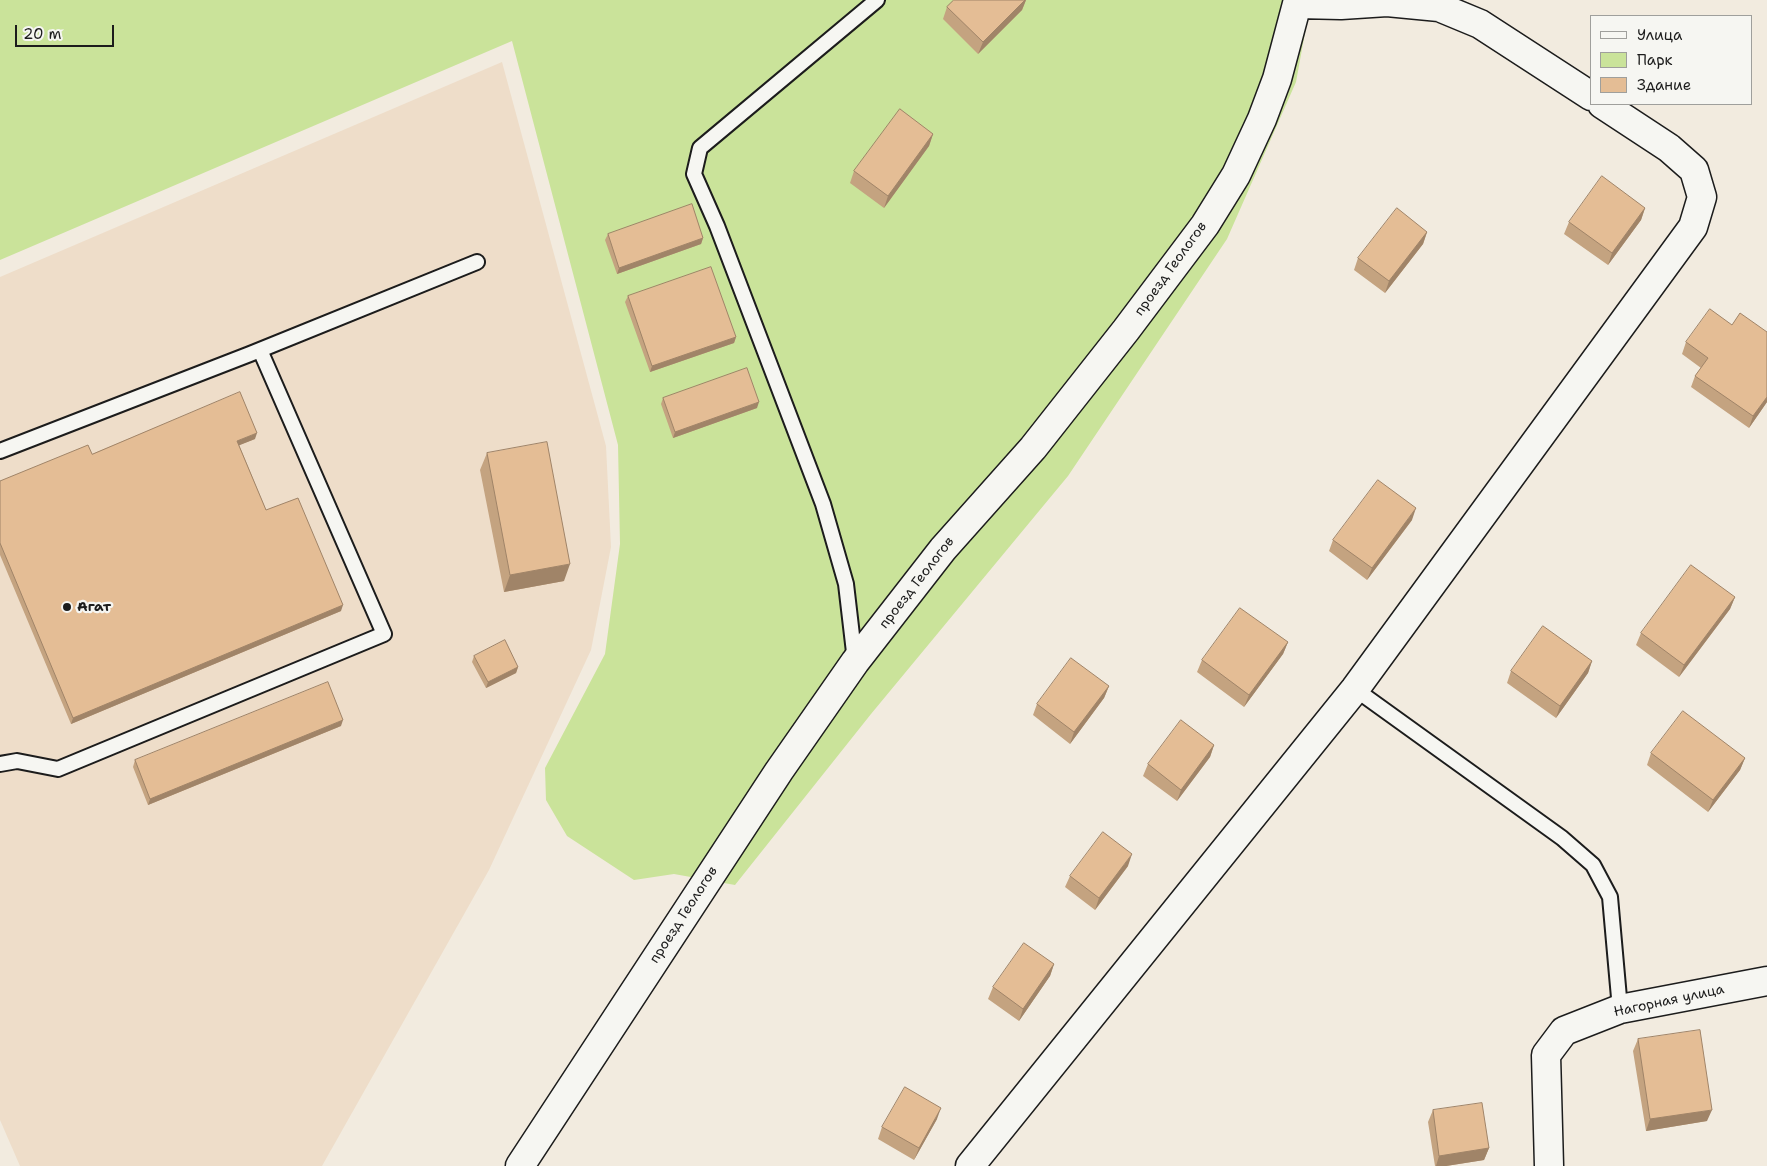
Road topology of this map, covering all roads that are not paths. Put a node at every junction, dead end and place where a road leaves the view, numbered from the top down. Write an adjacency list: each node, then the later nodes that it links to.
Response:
1 (877, 0): 8 (lane)
2 (1298, 2): 3 (street); 8 (street, проезд Геологов)
3 (1590, 95)
4 (1604, 105): 9 (street)
5 (477, 262): 6 (lane)
6 (260, 350): 7 (lane); 10 (lane)
7 (0, 451)
8 (855, 662): 13 (street, проезд Геологов)
9 (1355, 689): 12 (lane); 14 (street)
10 (0, 764)
11 (1767, 981): 12 (street, Нагорная улица)
12 (1620, 1010): 15 (street, Нагорная улица)
13 (520, 1166)
14 (970, 1166)
15 (1549, 1166)

